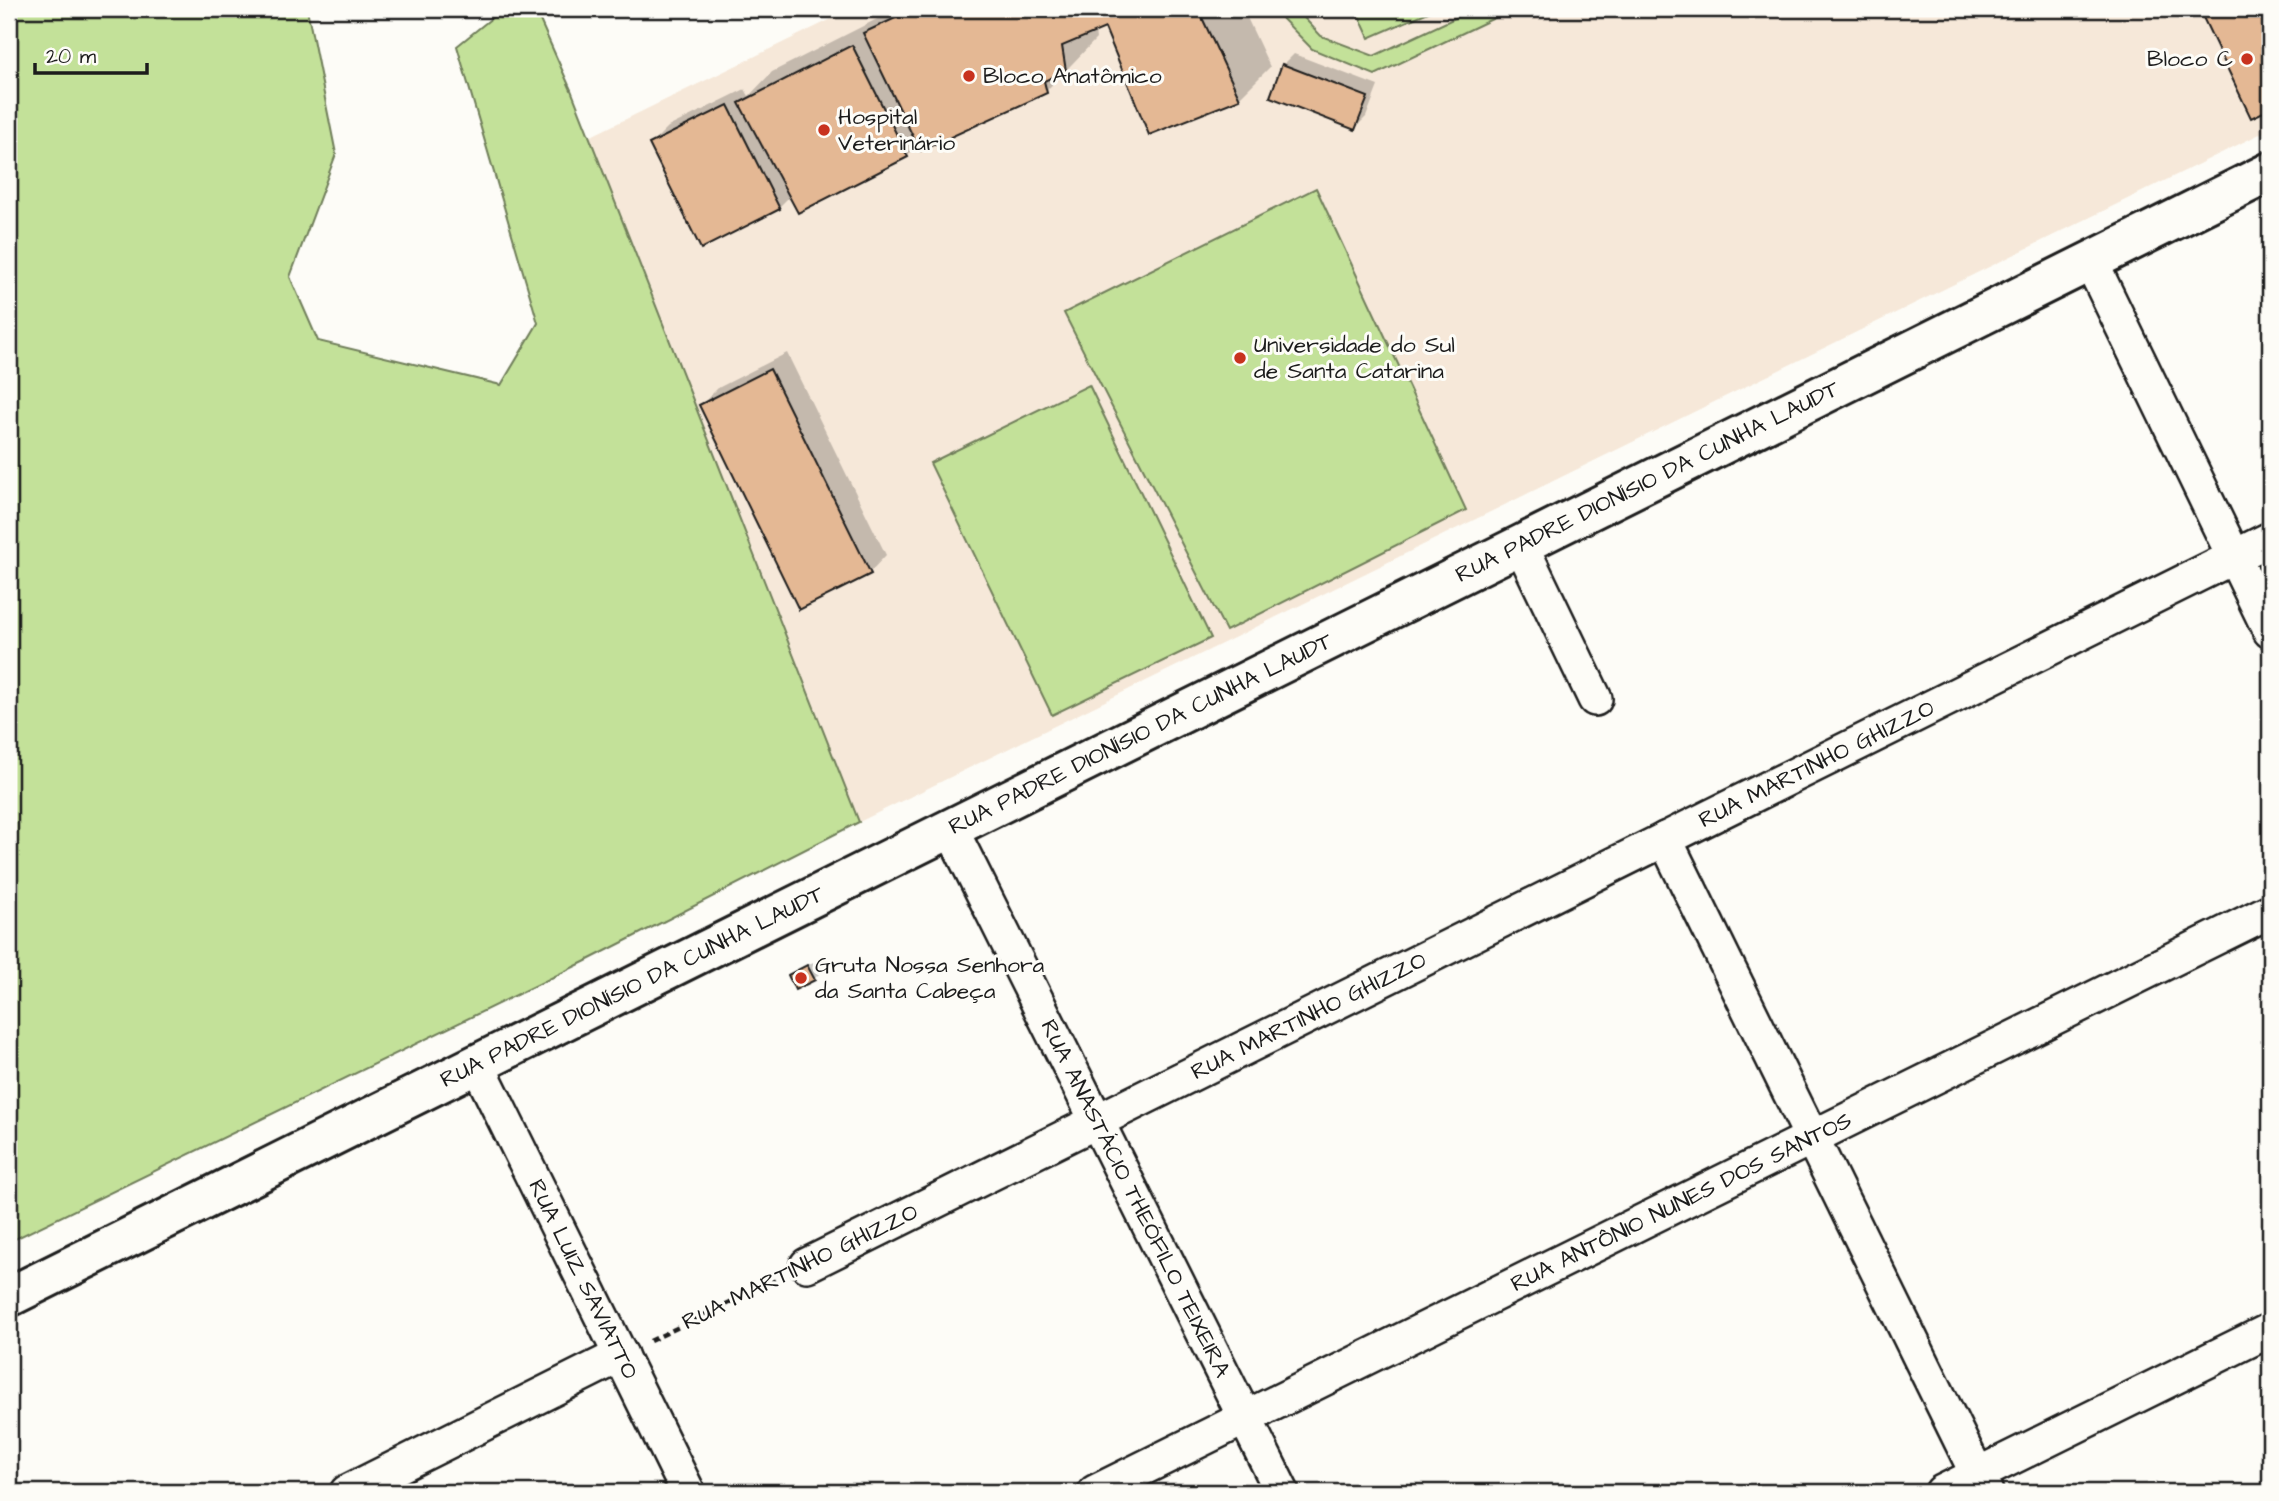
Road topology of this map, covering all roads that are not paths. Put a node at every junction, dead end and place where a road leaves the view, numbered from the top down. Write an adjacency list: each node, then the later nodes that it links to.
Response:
1 (2270, 172): 2 (street, RUA PADRE DIONÍSIO DA CUNHA LAUDT)
2 (2091, 262): 4 (street, RUA PADRE DIONÍSIO DA CUNHA LAUDT); 5 (street)
3 (2270, 539): 5 (street, RUA MARTINHO GHIZZO)
4 (1521, 545): 7 (street); 8 (street, RUA PADRE DIONÍSIO DA CUNHA LAUDT)
5 (2234, 557): 6 (street); 9 (street, RUA MARTINHO GHIZZO)
6 (2270, 631)
7 (1595, 699)
8 (951, 829): 11 (street, RUA PADRE DIONÍSIO DA CUNHA LAUDT); 12 (street, RUA ANASTÁCIO THEÓFILO TEIXEIRA)
9 (1665, 839): 12 (street, RUA MARTINHO GHIZZO); 13 (street)
10 (2270, 911): 13 (street, RUA ANTÔNIO NUNES DOS SANTOS)
11 (477, 1064): 15 (street, RUA PADRE DIONÍSIO DA CUNHA LAUDT); 17 (street, RUA LUIZ SAVIATTO)
12 (1096, 1121): 14 (street, RUA MARTINHO GHIZZO); 18 (street, RUA ANASTÁCIO THEÓFILO TEIXEIRA)
13 (1811, 1138): 18 (street, RUA ANTÔNIO NUNES DOS SANTOS); 19 (street)
14 (807, 1265)
15 (9, 1297)
16 (2270, 1329): 19 (street)
17 (621, 1355): 20 (street); 21 (street, RUA LUIZ SAVIATTO)
18 (1246, 1418): 22 (street, RUA ANTÔNIO NUNES DOS SANTOS); 23 (street, RUA ANASTÁCIO THEÓFILO TEIXEIRA)
19 (1982, 1484): 24 (street)
20 (347, 1492)
21 (688, 1492)
22 (1095, 1492)
23 (1282, 1492)
24 (1942, 1492)

